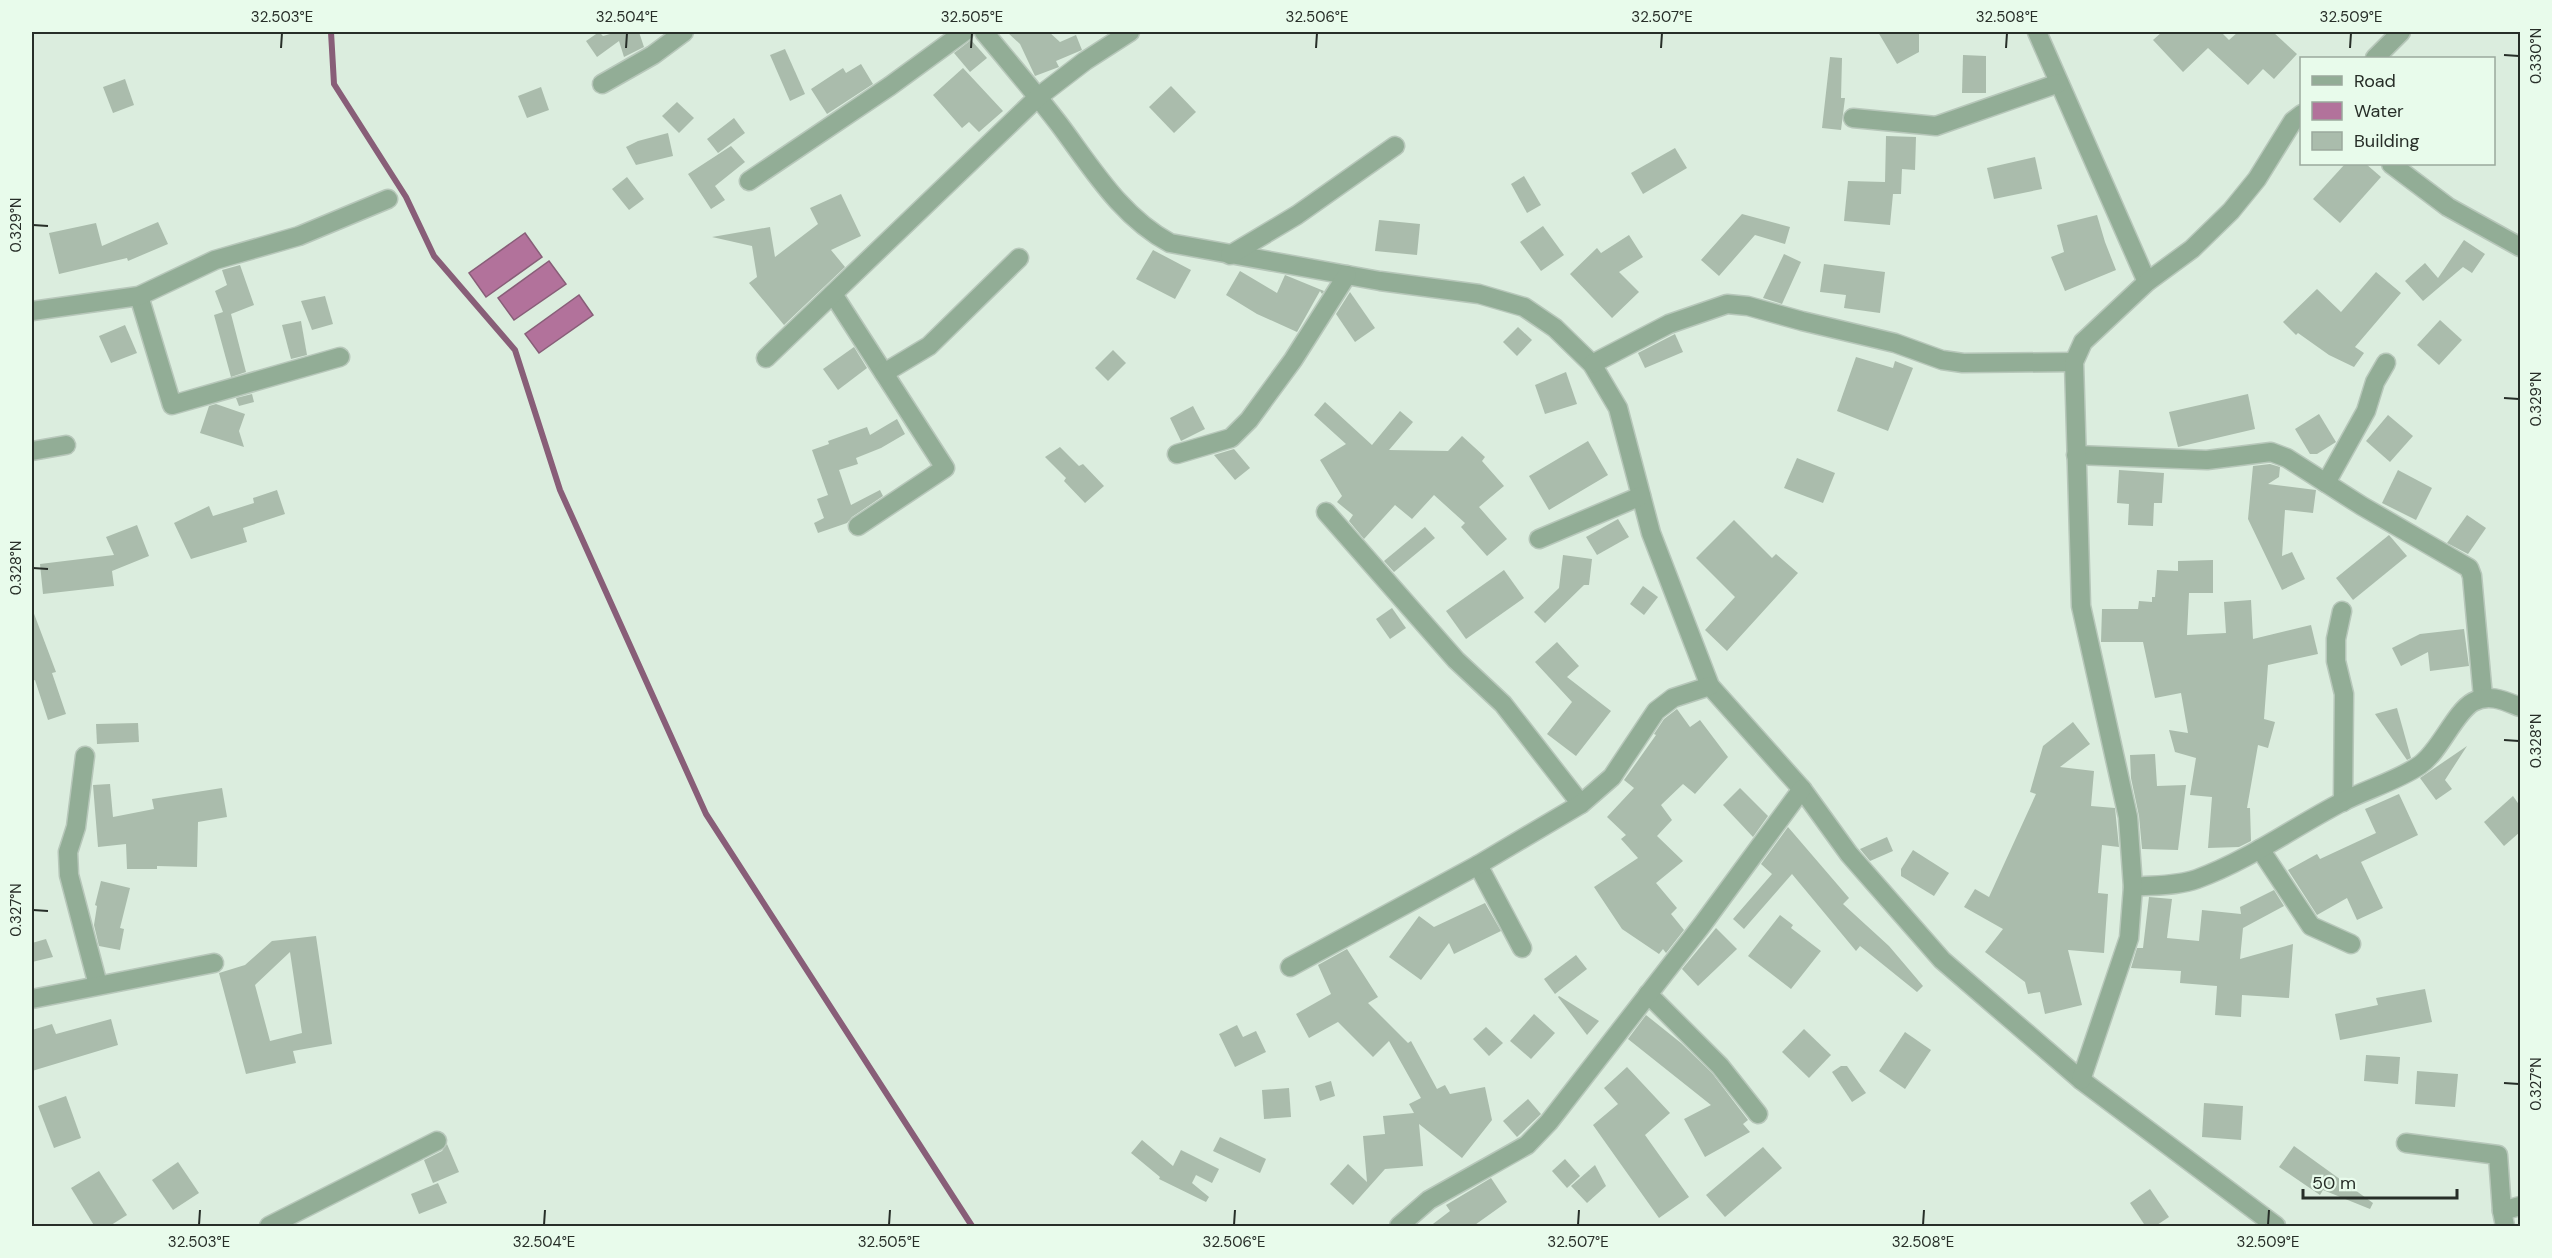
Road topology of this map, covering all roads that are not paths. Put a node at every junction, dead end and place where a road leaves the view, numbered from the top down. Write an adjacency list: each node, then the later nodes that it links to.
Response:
1 (684, 32): 9 (street)
2 (964, 32): 15 (street)
3 (984, 32): 10 (street)
4 (1130, 32): 10 (street)
5 (2037, 32): 8 (street)
6 (2401, 32): 7 (street)
7 (2375, 57)
8 (2059, 83): 12 (street); 21 (street)
9 (602, 84)
10 (1038, 97): 18 (street); 22 (street)
11 (2300, 115): 21 (street)
12 (1853, 118)
13 (1395, 146): 18 (street)
14 (2392, 165): 17 (street)
15 (749, 181)
16 (388, 199): 23 (street)
17 (2520, 247)
18 (1230, 255): 20 (street)
19 (1019, 258): 30 (street)
20 (1347, 275): 29 (street); 33 (street)
21 (2147, 282): 27 (street)
22 (833, 294): 26 (street); 30 (street)
23 (139, 296): 24 (street); 25 (street)
24 (32, 311)
25 (340, 357)
26 (766, 358)
27 (2074, 362): 29 (street); 34 (street)
28 (2386, 363): 35 (street)
29 (1592, 364): 36 (street)
30 (884, 373): 38 (street)
31 (66, 444): 32 (street)
32 (32, 451)
33 (1177, 454)
34 (2076, 454): 35 (street); 50 (street)
35 (2326, 483): 42 (street)
36 (1641, 496): 39 (street); 41 (street)
37 (1326, 512): 47 (street)
38 (858, 526)
39 (1539, 539)
40 (2342, 610): 46 (street)
41 (1710, 686): 45 (street); 47 (street)
42 (2483, 698): 43 (street); 46 (street)
43 (2520, 707)
44 (85, 756): 55 (street)
45 (1802, 789): 56 (street); 58 (street)
46 (2343, 802): 48 (street)
47 (1581, 804): 49 (street)
48 (2260, 849): 50 (street); 51 (street)
49 (1478, 865): 52 (street); 54 (street)
50 (2133, 887): 58 (street)
51 (2351, 944)
52 (1522, 948)
53 (214, 963): 55 (street)
54 (1290, 967)
55 (98, 985): 57 (street)
56 (1648, 994): 59 (street); 65 (street)
57 (32, 999)
58 (2081, 1080): 66 (street)
59 (1758, 1114)
60 (437, 1140): 64 (street)
61 (2406, 1143): 63 (street)
62 (2520, 1206): 63 (street)
63 (2503, 1219)
64 (269, 1227)
65 (1399, 1227)
66 (2276, 1227)

